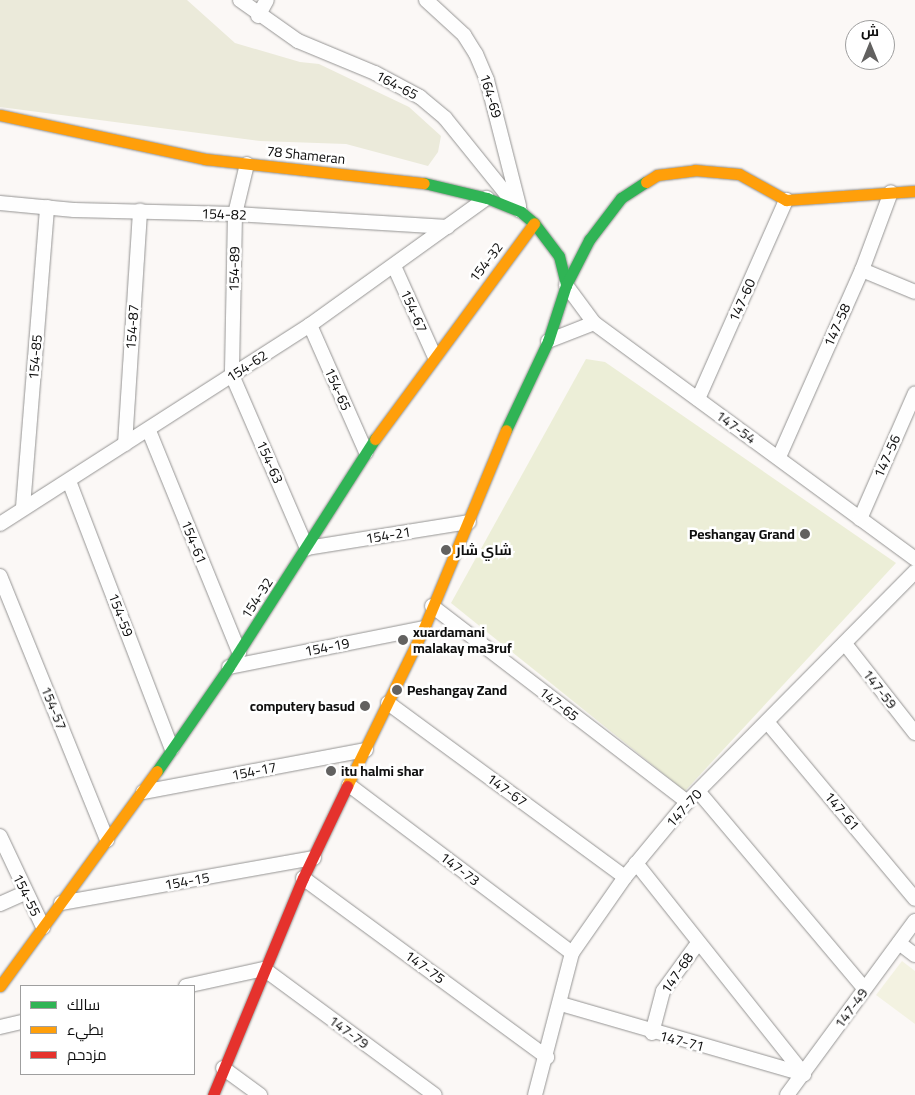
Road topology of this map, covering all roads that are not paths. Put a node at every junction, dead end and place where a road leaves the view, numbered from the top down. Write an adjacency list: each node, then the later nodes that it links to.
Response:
1 (240, 0): 4 (street, 164-65)
2 (266, 0): 4 (street)
3 (426, 0): 14 (street, 164-69)
4 (258, 16): 14 (street, 164-65)
5 (0, 115): 6 (street, 78 Shameran)
6 (247, 164): 9 (street, 78 Shameran); 15 (street, 154-89)
7 (915, 191): 8 (street)
8 (891, 192): 10 (street); 19 (street, 147-58)
9 (487, 198): 14 (street, 78 Shameran); 17 (street, 154-62)
10 (786, 200): 20 (street); 28 (street, 147-60)
11 (0, 203): 12 (street, 154-82)
12 (47, 207): 13 (street, 154-82); 34 (street, 154-85)
13 (140, 210): 15 (street, 154-82); 30 (street, 154-87)
14 (521, 212): 16 (street, 78 Shameran)
15 (235, 214): 17 (street, 154-82); 26 (street, 154-89)
16 (534, 223): 20 (street, 78 Shameran); 25 (street, 154-32)
17 (448, 227): 18 (street, 154-62)
18 (394, 266): 23 (street, 154-62); 25 (street, 154-67)
19 (862, 270): 21 (street); 32 (street, 147-58)
20 (566, 285): 22 (street, 147-54); 24 (street)
21 (915, 292)
22 (594, 323): 24 (street); 28 (street, 147-54)
23 (310, 325): 26 (street, 154-62); 31 (street, 154-65)
24 (548, 341): 36 (street)
25 (434, 355): 31 (street, 154-32)
26 (232, 375): 29 (street, 154-62); 38 (street, 154-63)
27 (915, 393): 35 (street, 147-56)
28 (698, 399): 32 (street, 147-54)
29 (150, 431): 30 (street, 154-62); 45 (street, 154-61)
30 (125, 444): 33 (street, 154-62)
31 (366, 452): 38 (street, 154-32)
32 (779, 457): 35 (street, 147-54)
33 (69, 481): 34 (street, 154-62); 50 (street, 154-59)
34 (23, 507): 37 (street, 154-62)
35 (860, 519): 39 (street, 147-54)
36 (469, 522): 38 (street, 154-21); 42 (street)
37 (0, 524)
38 (307, 548): 45 (street, 154-32)
39 (915, 559)
40 (915, 572): 44 (street, 147-70)
41 (0, 576): 57 (street, 154-57)
42 (432, 606): 43 (street); 55 (street, 147-65)
43 (424, 628): 46 (street, 154-19); 47 (street)
44 (846, 645): 48 (street, 147-70); 49 (street, 147-59)
45 (239, 652): 46 (street, 154-32)
46 (229, 667): 50 (street, 154-32)
47 (388, 703): 51 (street); 60 (street, 147-67)
48 (768, 723): 53 (street, 147-70); 63 (street, 147-61)
49 (915, 733)
50 (172, 749): 54 (street, 154-32)
51 (366, 750): 52 (street); 54 (street, 154-17)
52 (349, 785): 58 (street); 70 (street, 147-73)
53 (698, 791): 55 (street, 147-70); 75 (street)
54 (142, 792): 57 (street, 154-32)
55 (687, 802): 59 (street, 147-70)
56 (0, 836): 62 (street, 154-55)
57 (107, 840): 64 (street, 154-32)
58 (314, 858): 61 (street); 64 (street, 154-15)
59 (636, 863): 60 (street, 147-70); 68 (street)
60 (625, 877): 70 (street, 147-70)
61 (303, 878): 72 (street); 80 (street, 147-75)
62 (25, 893): 65 (street); 67 (street, 154-55)
63 (915, 899)
64 (61, 903): 67 (street, 154-32)
65 (0, 904)
66 (915, 921): 69 (street, 147-49)
67 (43, 927): 74 (street, 154-32)
68 (698, 943): 79 (street, 147-68); 82 (street)
69 (899, 943): 71 (street); 75 (street, 147-49)
70 (572, 954): 76 (street, 147-70)
71 (915, 955)
72 (264, 969): 73 (street); 81 (street); 85 (street, 147-79)
73 (191, 985)
74 (0, 986)
75 (864, 988): 82 (street, 147-49)
76 (561, 1004): 79 (street, 147-71); 80 (street, 147-70)
77 (20, 1022): 78 (street)
78 (0, 1027)
79 (652, 1033): 82 (street, 147-71)
80 (547, 1056): 86 (street, 147-70)
81 (223, 1068): 83 (street); 84 (street)
82 (804, 1074): 87 (street, 147-49)
83 (214, 1095)
84 (260, 1095)
85 (435, 1095)
86 (535, 1095)
87 (787, 1095)

